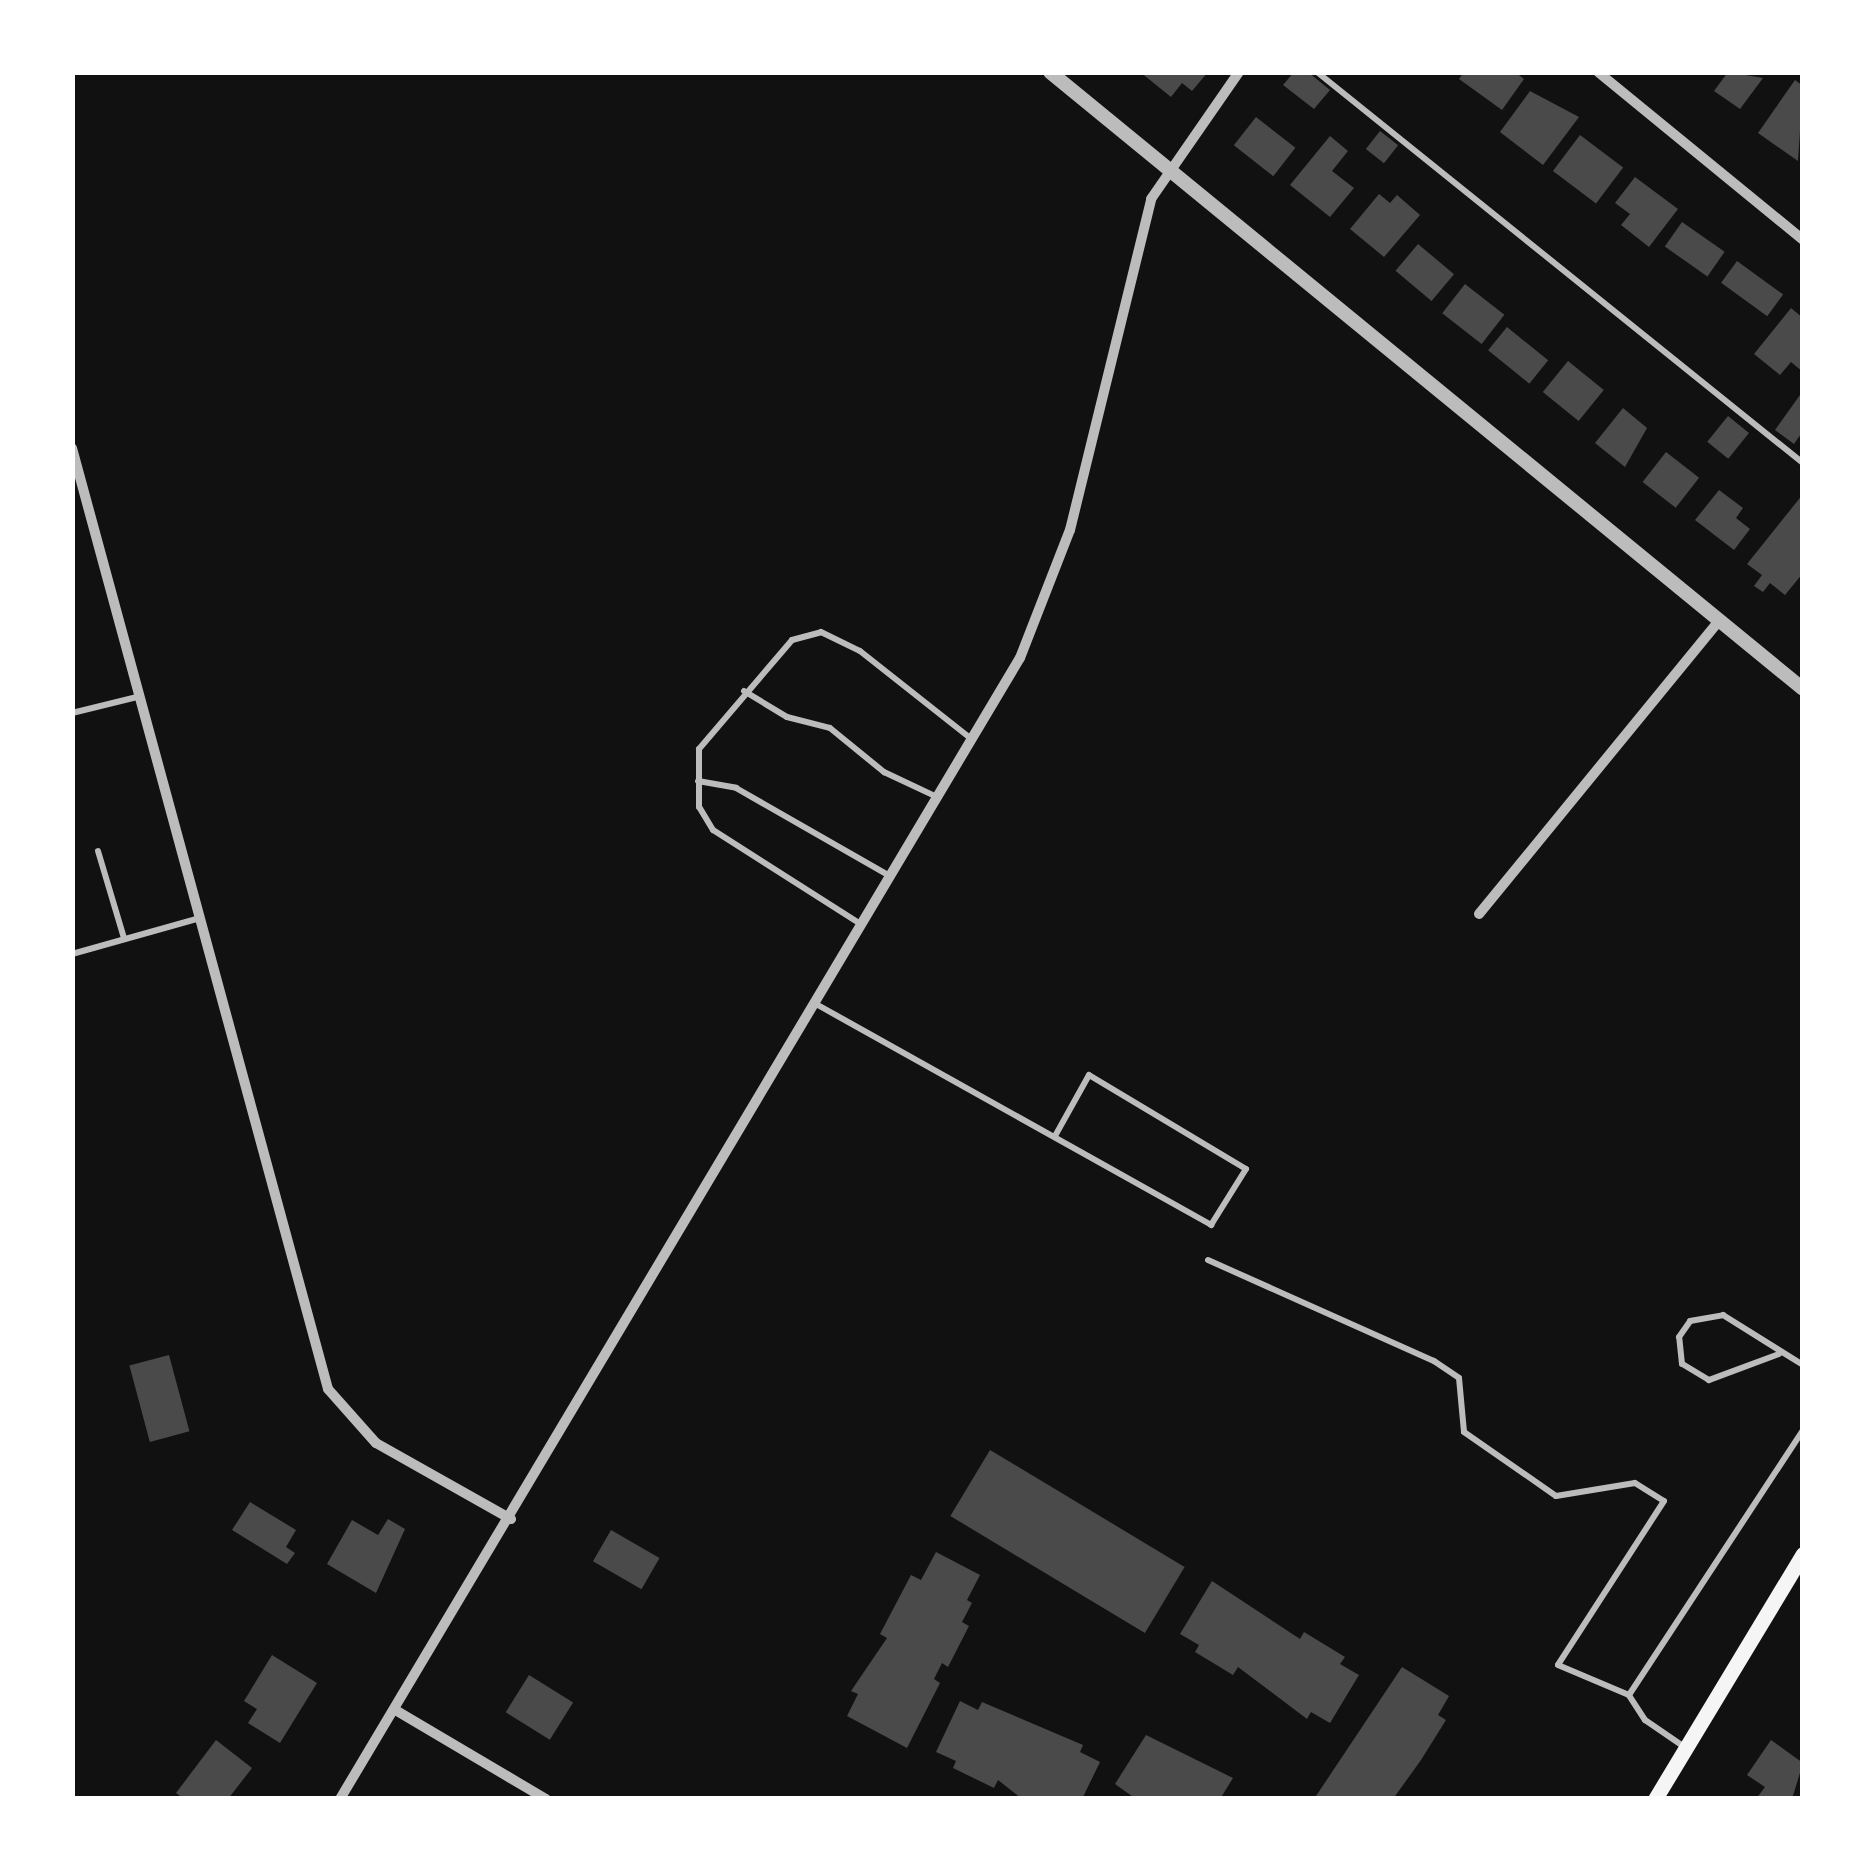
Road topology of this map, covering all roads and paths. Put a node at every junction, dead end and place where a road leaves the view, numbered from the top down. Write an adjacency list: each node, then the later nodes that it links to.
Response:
1 (1050, 72): 5 (street)
2 (1239, 72): 5 (street)
3 (1317, 72): 8 (lane)
4 (1598, 72): 6 (street)
5 (1167, 167): 9 (street); 14 (street)
6 (1803, 240)
7 (72, 448): 12 (street)
8 (1803, 464)
9 (1719, 621): 10 (street); 19 (street)
10 (1803, 689)
11 (744, 690): 14 (lane); 15 (lane); 16 (lane)
12 (141, 696): 13 (lane); 20 (street)
13 (72, 713)
14 (972, 739): 16 (street)
15 (697, 781): 18 (lane); 21 (lane)
16 (938, 797): 18 (street)
17 (98, 851): 22 (lane)
18 (891, 877): 21 (street)
19 (1479, 914)
20 (200, 918): 22 (lane); 30 (street)
21 (862, 925): 24 (street)
22 (124, 938): 23 (lane)
23 (72, 954)
24 (816, 1004): 25 (lane); 30 (street)
25 (1055, 1136): 25 (lane)
26 (1208, 1260): 32 (lane)
27 (1779, 1354): 27 (lane); 28 (lane)
28 (1803, 1365)
29 (1803, 1430): 32 (lane)
30 (511, 1519): 33 (street)
31 (1803, 1554): 34 (main road)
32 (1630, 1695): 34 (lane)
33 (397, 1711): 35 (street); 36 (street)
34 (1686, 1748): 37 (main road)
35 (340, 1799)
36 (546, 1799)
37 (1655, 1799)

